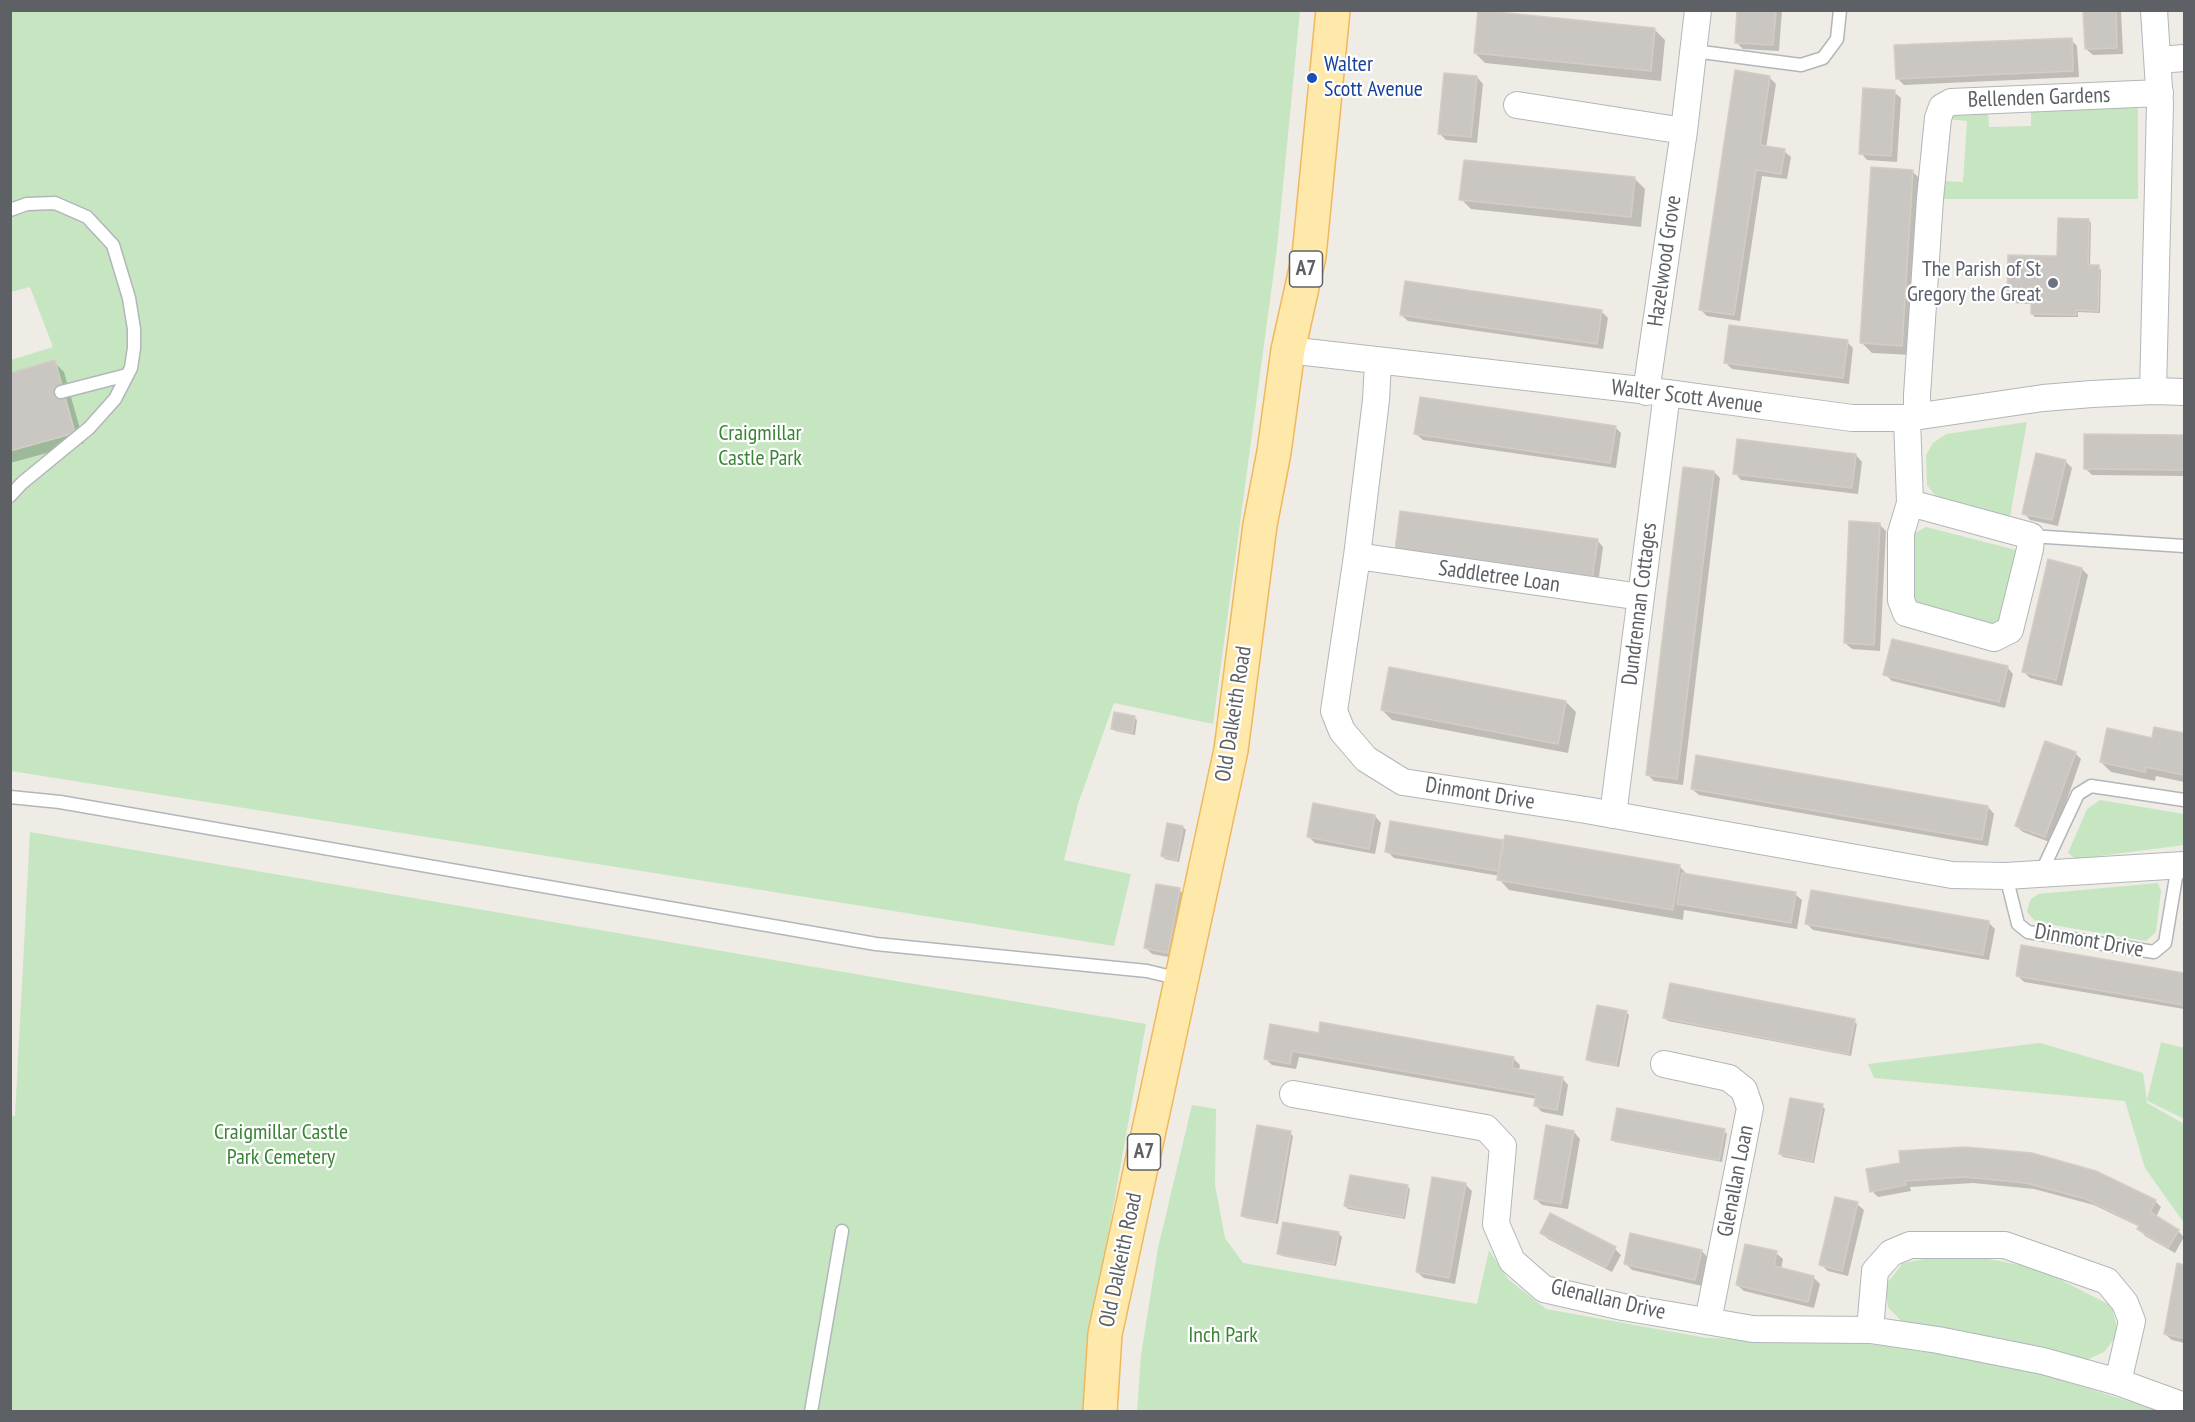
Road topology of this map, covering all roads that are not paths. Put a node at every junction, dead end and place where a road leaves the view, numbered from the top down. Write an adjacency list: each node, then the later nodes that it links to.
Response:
1 (1333, 10): 12 (main road, Old Dalkeith Road / A7)
2 (1698, 10): 5 (street, Hazelwood Grove)
3 (1840, 10): 5 (lane)
4 (2154, 10): 7 (street)
5 (1694, 51): 10 (street, Hazelwood Grove)
6 (2184, 58): 7 (street)
7 (2159, 60): 8 (street)
8 (2160, 93): 15 (street); 19 (street, Bellenden Gardens)
9 (1517, 105): 10 (street)
10 (1684, 131): 18 (street, Hazelwood Grove)
11 (10, 210): 14 (lane)
12 (1288, 350): 13 (street, Walter Scott Avenue); 32 (main road, Old Dalkeith Road / A7)
13 (1378, 362): 18 (street, Walter Scott Avenue); 24 (street, Dinmont Drive)
14 (127, 375): 16 (lane); 20 (lane)
15 (2152, 391): 17 (street, Walter Scott Avenue); 19 (street, Walter Scott Avenue)
16 (61, 392)
17 (2184, 392)
18 (1656, 393): 19 (street, Walter Scott Avenue); 25 (street, Dundrennan Cottages)
19 (1912, 417): 21 (street)
20 (10, 496)
21 (1910, 503): 22 (street); 22 (street)
22 (2031, 536): 23 (lane)
23 (2184, 546)
24 (1357, 556): 25 (street, Saddletree Loan); 28 (street, Dinmont Drive)
25 (1641, 597): 28 (street, Dundrennan Cottages)
26 (10, 797): 32 (lane)
27 (2184, 800): 30 (lane)
28 (1613, 815): 31 (street, Dinmont Drive)
29 (2181, 865): 30 (street, Dinmont Drive); 31 (lane, Dinmont Drive)
30 (2041, 873): 31 (street, Dinmont Drive)
31 (2006, 876)
32 (1181, 979): 41 (main road, Old Dalkeith Road / A7)
33 (1664, 1065): 36 (street, Glenallan Loan)
34 (1293, 1094): 36 (street, Glenallan Drive)
35 (842, 1231): 40 (lane)
36 (1708, 1321): 37 (street, Glenallan Drive)
37 (1870, 1330): 38 (street, Glenallan Drive); 38 (street)
38 (2118, 1382): 39 (street, Glenallan Drive)
39 (2184, 1406)
40 (811, 1412)
41 (1100, 1412)

